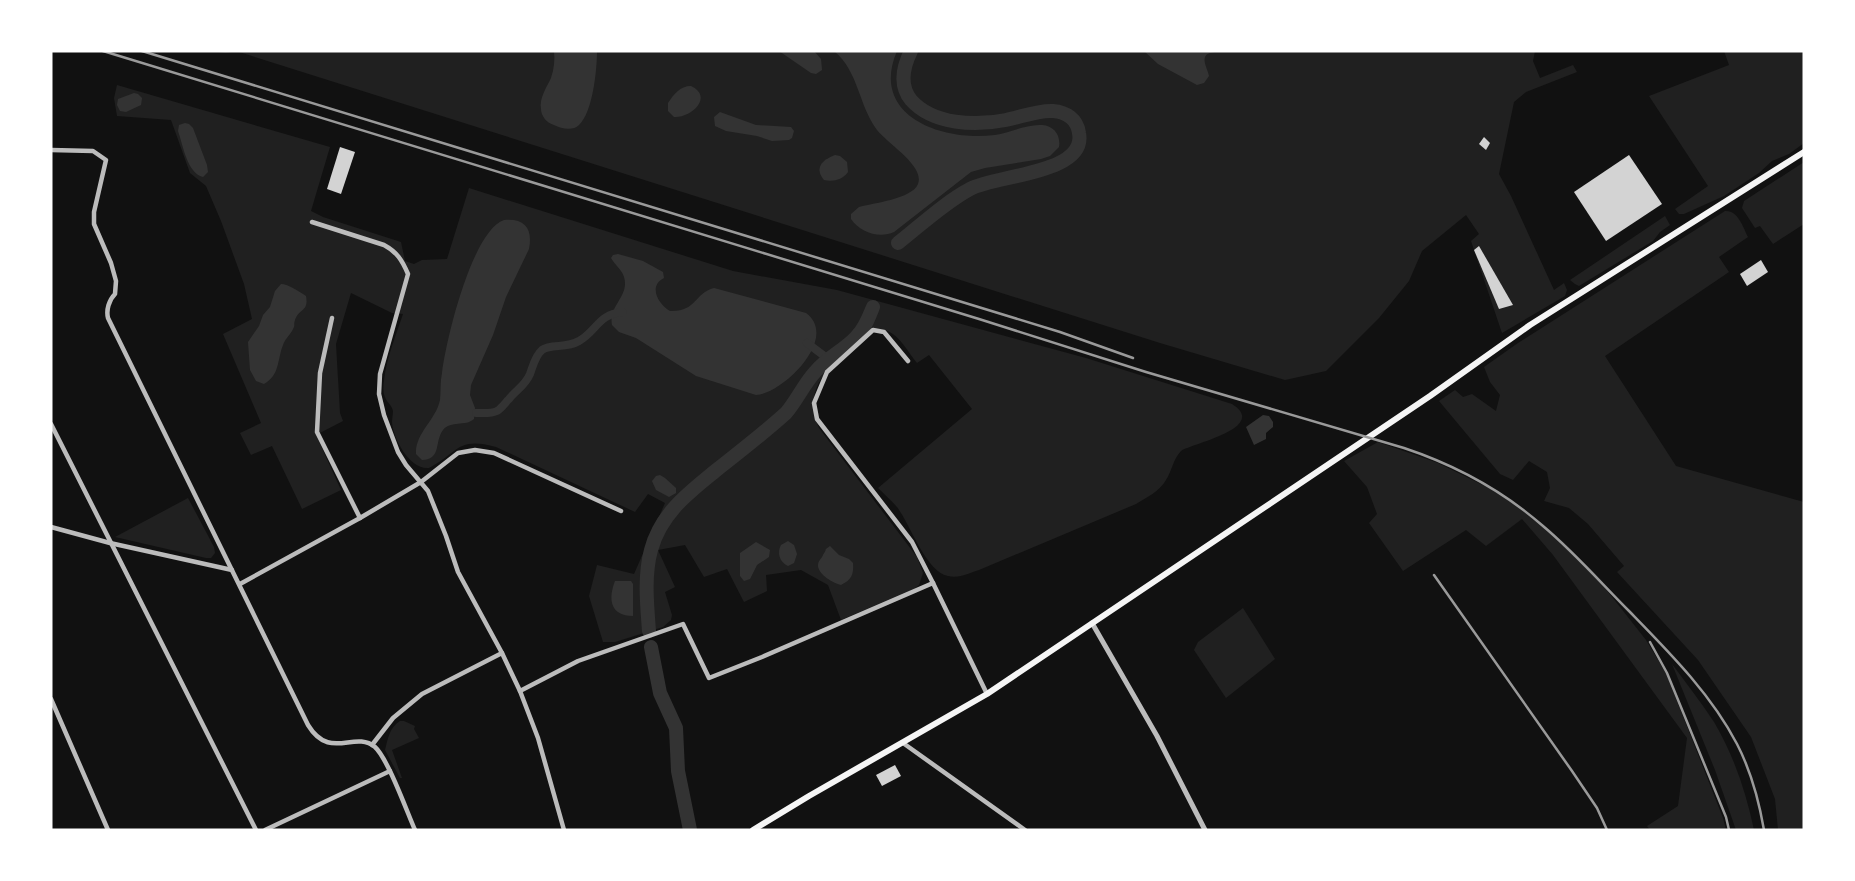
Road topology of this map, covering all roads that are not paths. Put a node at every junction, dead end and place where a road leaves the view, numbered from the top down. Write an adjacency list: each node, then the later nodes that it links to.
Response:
1 (51, 150): 12 (street)
2 (1804, 152): 15 (main road)
3 (312, 222): 7 (street)
4 (332, 318): 9 (street)
5 (908, 360): 13 (street)
6 (51, 424): 11 (street)
7 (421, 482): 8 (street); 9 (street); 16 (street)
8 (621, 511)
9 (360, 518): 14 (street)
10 (51, 527): 11 (street)
11 (110, 543): 12 (street); 24 (street)
12 (232, 570): 14 (street)
13 (933, 583): 17 (street); 18 (street)
14 (240, 584): 21 (street)
15 (1091, 623): 18 (main road); 30 (street)
16 (502, 653): 17 (street); 21 (street)
17 (520, 691): 27 (street)
18 (987, 694): 20 (main road)
19 (51, 699): 23 (street)
20 (903, 743): 28 (main road); 29 (street)
21 (372, 746): 22 (street)
22 (390, 771): 25 (street); 26 (street)
23 (107, 830)
24 (256, 830)
25 (265, 830)
26 (413, 830)
27 (564, 830)
28 (754, 830)
29 (1026, 830)
30 (1205, 830)

